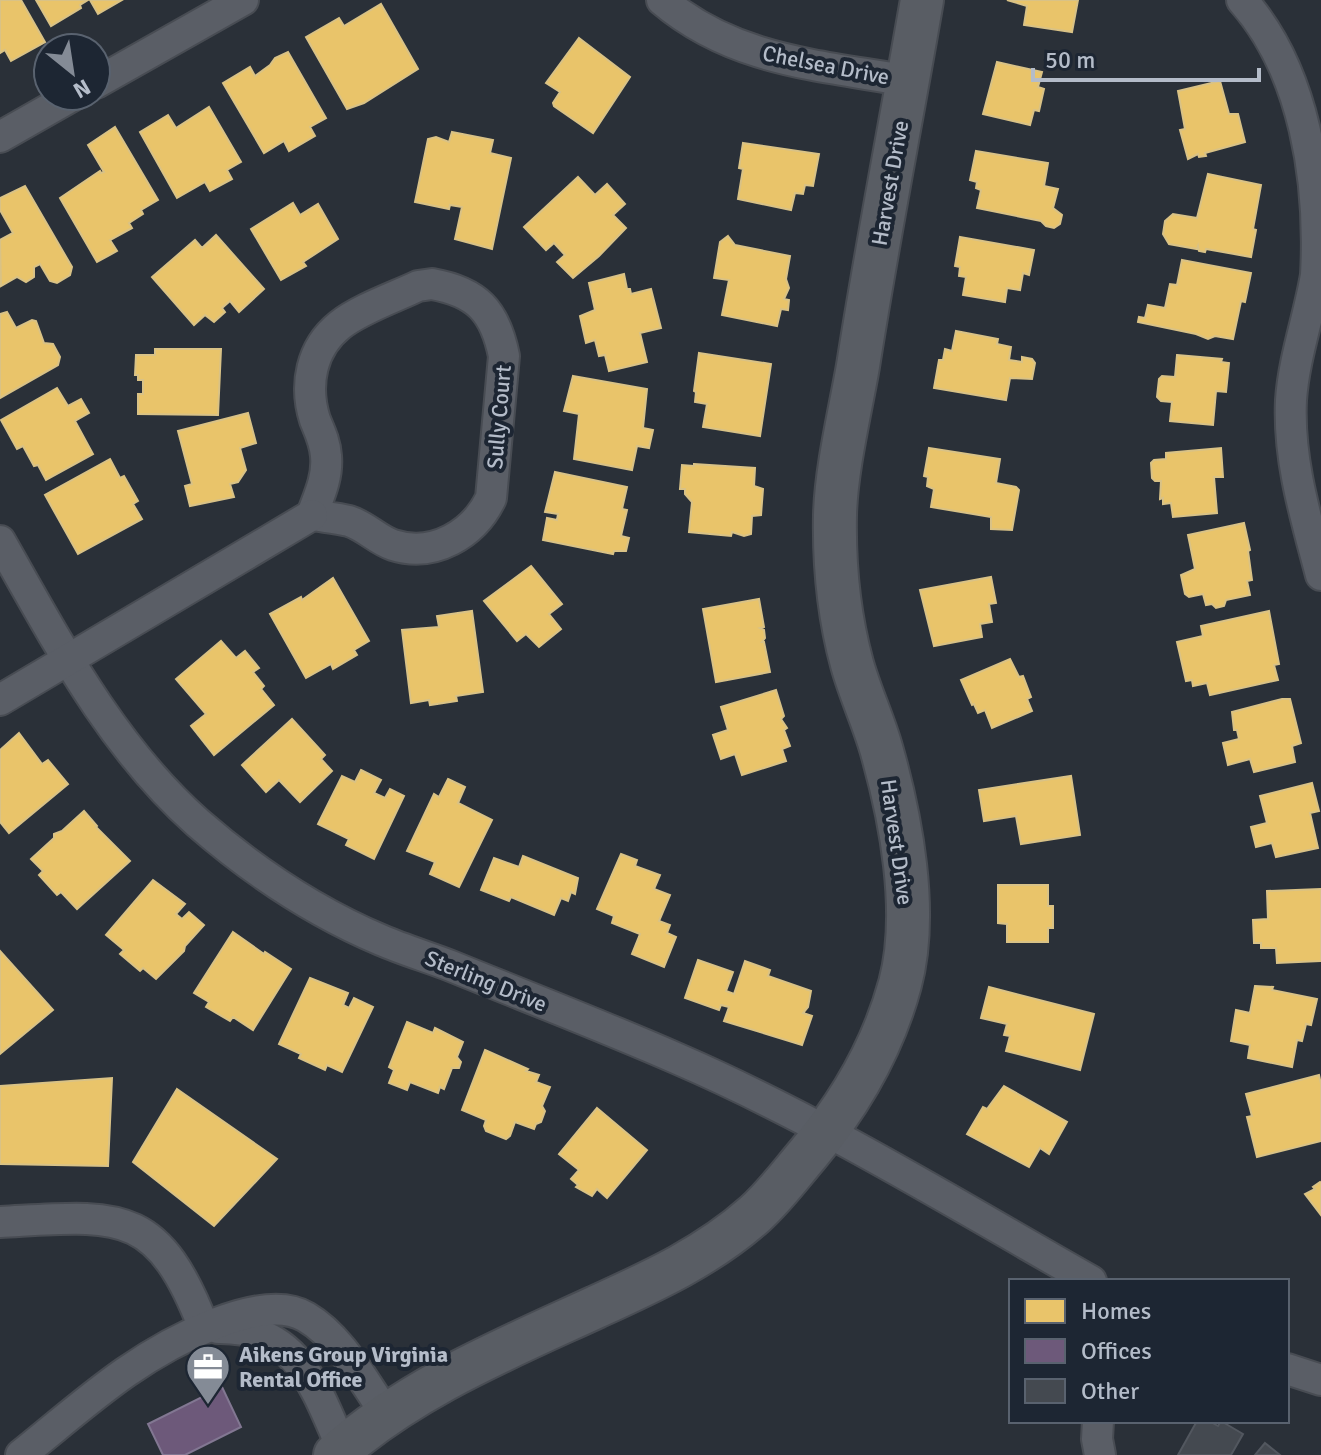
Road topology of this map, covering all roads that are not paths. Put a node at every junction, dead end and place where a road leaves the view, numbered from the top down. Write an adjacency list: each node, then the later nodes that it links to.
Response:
1 (243, 0): 5 (street)
2 (662, 0): 6 (street, Chelsea Drive)
3 (922, 0): 6 (street, Harvest Drive)
4 (1242, 0): 9 (street)
5 (112, 74)
6 (908, 81): 15 (street, Harvest Drive)
7 (44, 112): 8 (street)
8 (0, 137)
9 (1321, 246): 12 (street)
10 (312, 515): 10 (street, Sully Court); 13 (street)
11 (0, 541): 13 (street, Sterling Drive)
12 (1321, 575)
13 (68, 660): 14 (street); 15 (street, Sterling Drive)
14 (0, 700)
15 (827, 1132): 17 (street, Sterling Drive); 21 (street, Harvest Drive)
16 (0, 1222): 18 (street)
17 (1087, 1279)
18 (204, 1328): 21 (street); 23 (street); 24 (street)
19 (1289, 1370): 20 (street)
20 (1321, 1380)
21 (387, 1415): 23 (street, Harvest Drive)
22 (1098, 1423): 25 (street)
23 (338, 1452)
24 (21, 1455)
25 (1100, 1455)

